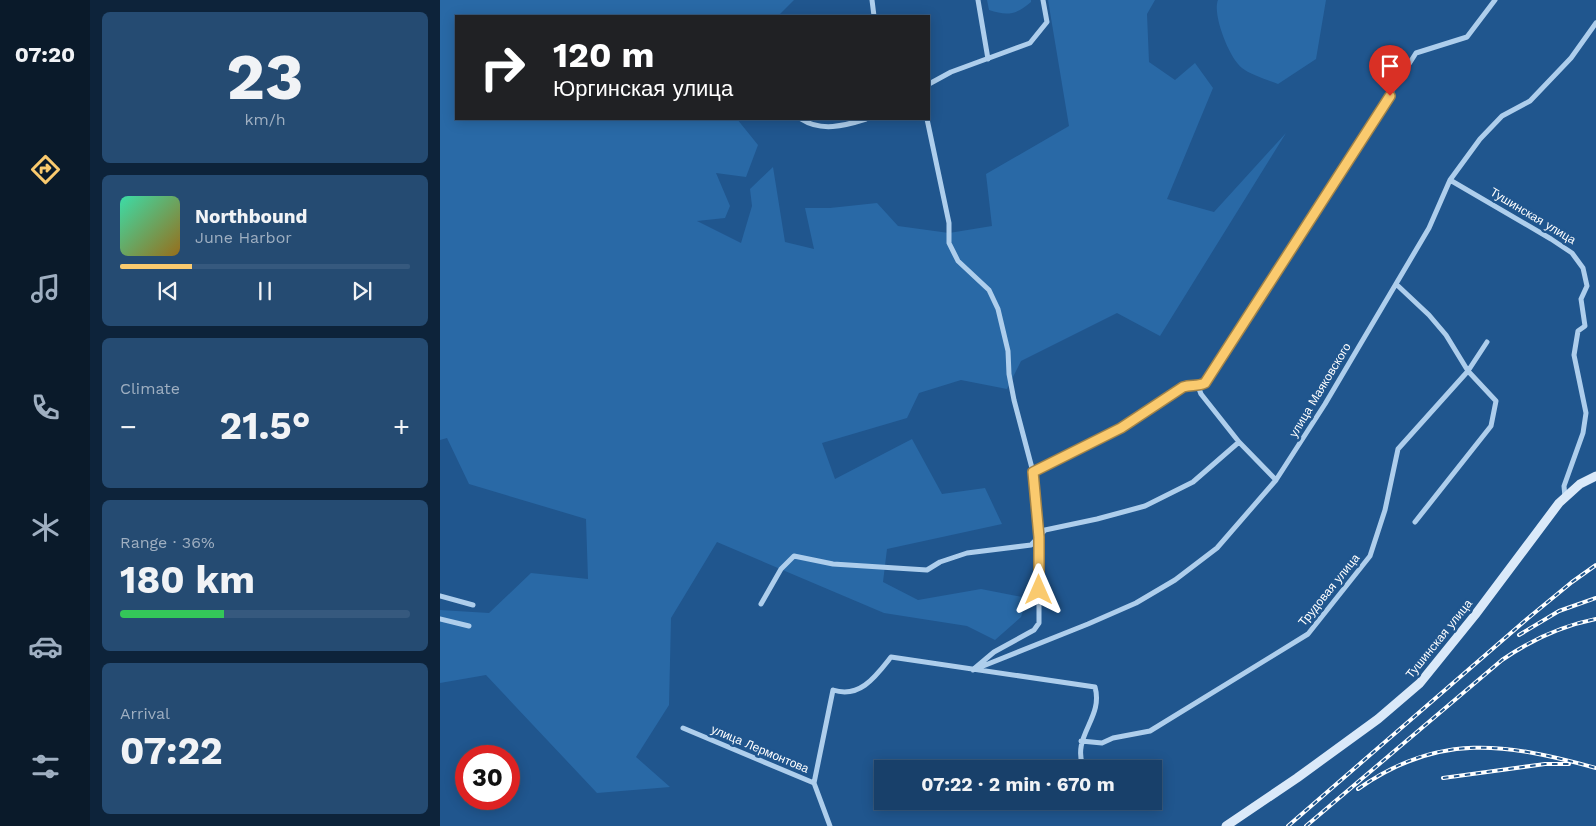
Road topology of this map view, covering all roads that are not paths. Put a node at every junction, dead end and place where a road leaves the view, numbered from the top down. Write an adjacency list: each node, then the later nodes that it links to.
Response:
1 (872, 0): 5 (street)
2 (978, 0): 7 (street)
3 (1043, 0): 7 (street)
4 (1495, 0): 16 (street)
5 (874, 15)
6 (1596, 23): 12 (street, улица Маяковского)
7 (988, 59): 8 (street)
8 (930, 83)
9 (802, 120): 10 (street)
10 (863, 120)
11 (926, 120): 18 (street)
12 (1450, 180): 13 (street, улица Маяковского); 21 (street, Тушинская улица)
13 (1396, 284): 15 (street); 20 (street, улица Маяковского)
14 (1487, 342): 15 (street, Трудовая улица)
15 (1468, 371): 22 (street); 31 (street, Трудовая улица)
16 (1198, 386): 17 (street); 18 (street)
17 (1239, 442): 20 (street); 23 (street)
18 (1033, 472): 23 (street)
19 (1596, 476): 21 (main road, Тушинская улица)
20 (1276, 480): 29 (street, улица Маяковского)
21 (1565, 497): 35 (main road, Тушинская улица)
22 (1415, 522)
23 (1039, 537): 25 (street); 29 (street)
24 (440, 596): 26 (street)
25 (761, 604)
26 (473, 605)
27 (440, 619): 28 (street)
28 (469, 626)
29 (973, 670): 31 (street); 33 (street)
30 (683, 728): 33 (street, улица Лермонтова)
31 (1082, 742): 32 (street)
32 (1080, 760)
33 (814, 783): 34 (street, улица Лермонтова)
34 (830, 826)
35 (1226, 826)

